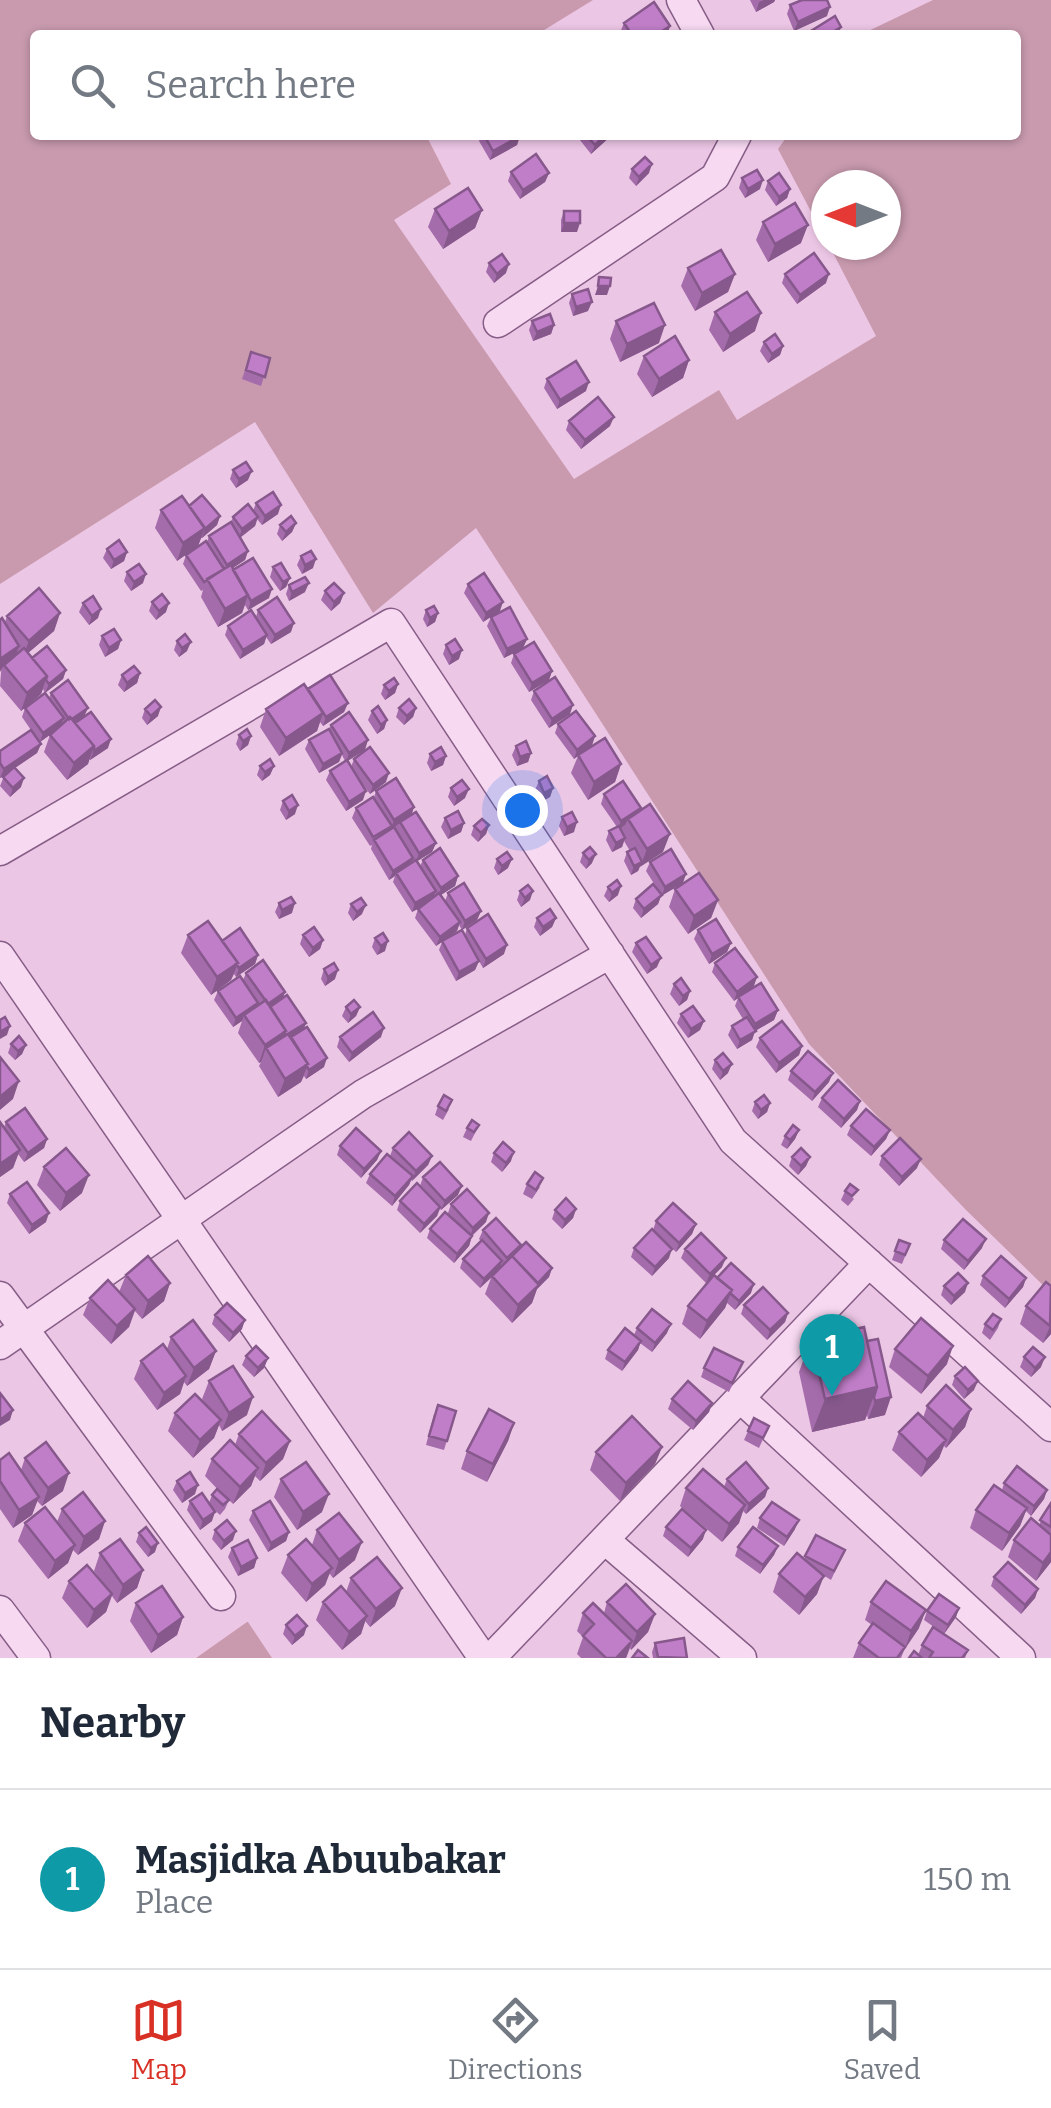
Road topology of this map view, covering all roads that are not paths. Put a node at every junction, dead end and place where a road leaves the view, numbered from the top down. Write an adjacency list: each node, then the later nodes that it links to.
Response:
1 (681, 0): 2 (street)
2 (697, 30)
3 (734, 140): 4 (street)
4 (498, 322)
5 (0, 851): 6 (street)
6 (610, 954): 8 (street); 9 (street)
7 (0, 956): 8 (street)
8 (182, 1220): 11 (street); 19 (street)
9 (870, 1264): 13 (street); 14 (street)
10 (0, 1296): 11 (street)
11 (24, 1328): 12 (street); 16 (street)
12 (0, 1345)
13 (740, 1398): 15 (street); 22 (street)
14 (1051, 1427)
15 (605, 1540): 20 (street); 21 (street)
16 (221, 1596)
17 (0, 1610): 18 (street)
18 (36, 1658)
19 (483, 1658)
20 (491, 1658)
21 (742, 1658)
22 (1020, 1658)

